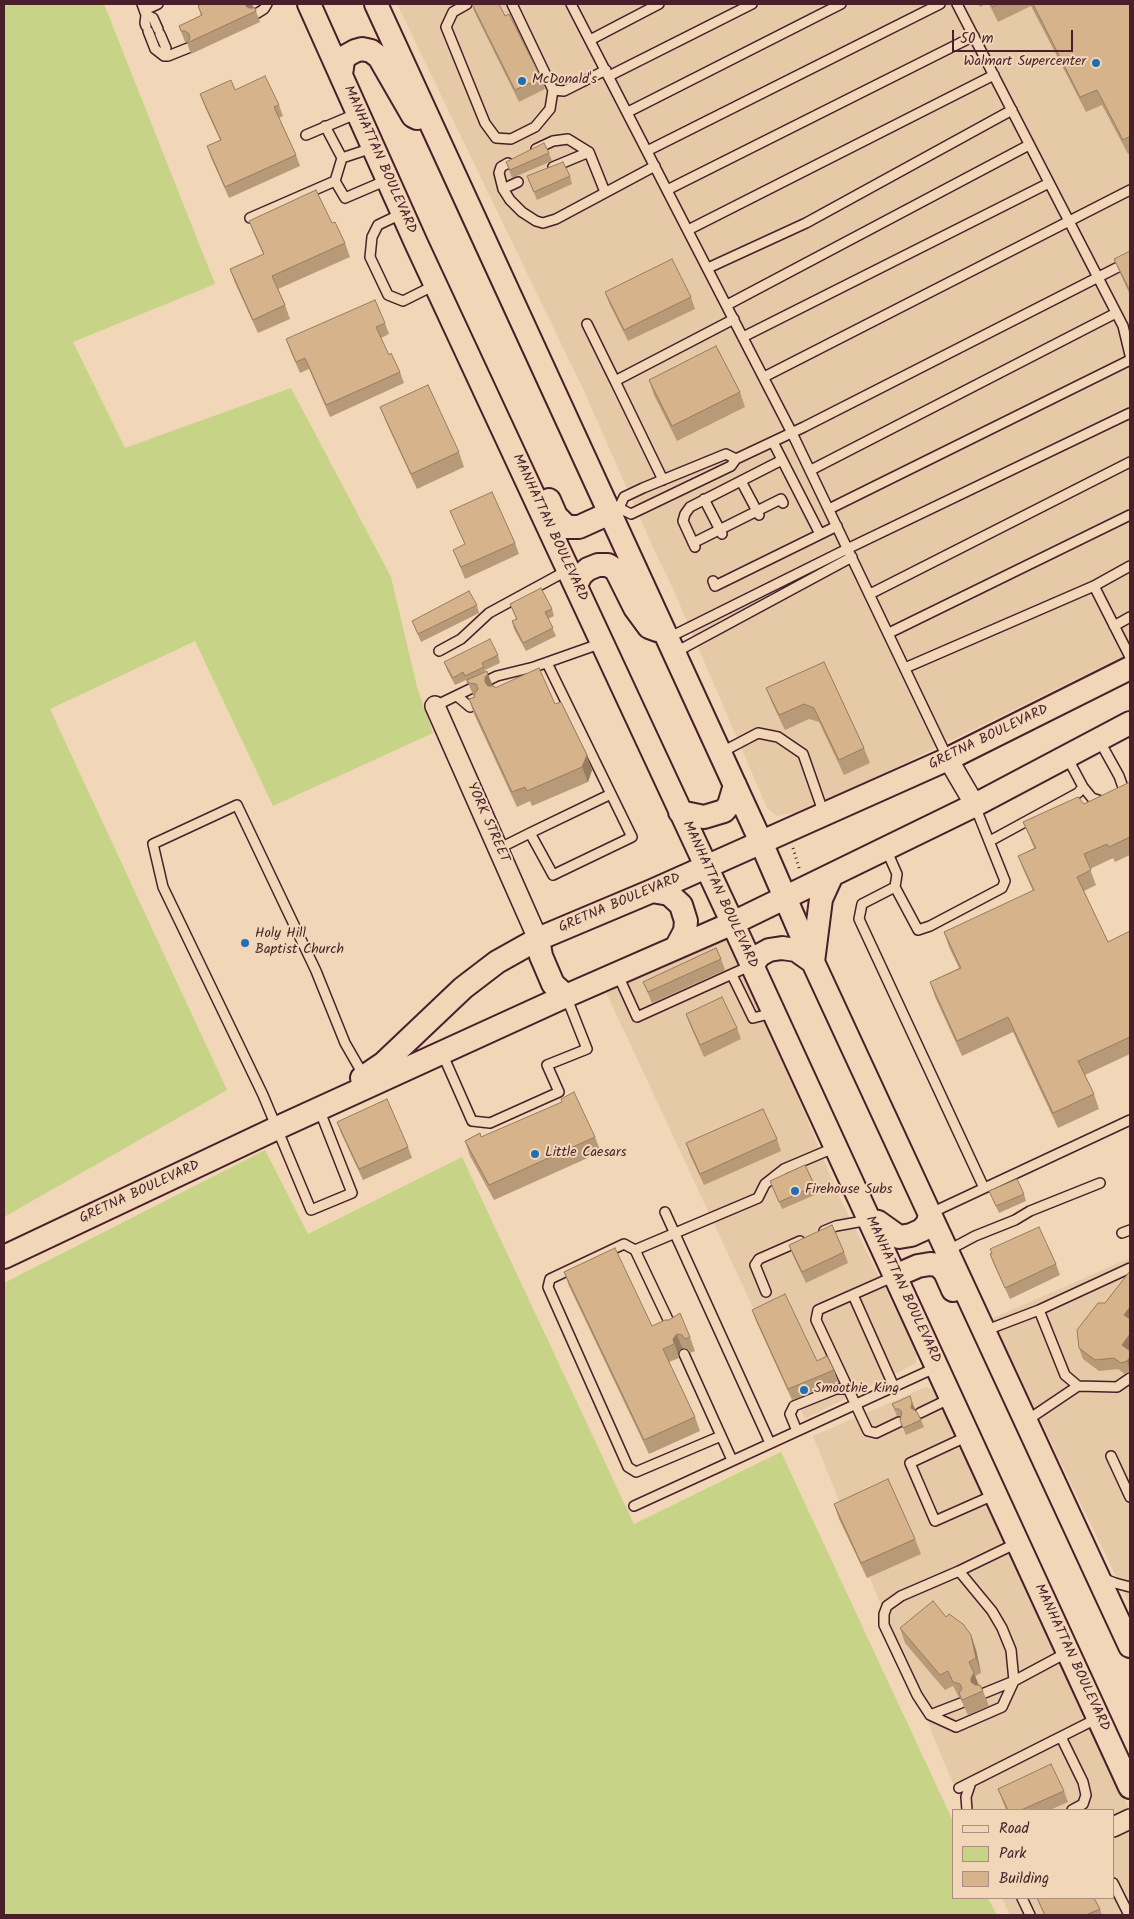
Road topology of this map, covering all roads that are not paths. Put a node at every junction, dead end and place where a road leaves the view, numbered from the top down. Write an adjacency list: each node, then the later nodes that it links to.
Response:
1 (158, 4): 13 (lane)
2 (267, 4): 14 (lane)
3 (309, 4): 20 (street, MANHATTAN BOULEVARD)
4 (376, 4): 26 (street)
5 (466, 4): 22 (lane)
6 (512, 4): 22 (lane)
7 (572, 4): 16 (lane)
8 (659, 4): 16 (lane)
9 (752, 4): 19 (lane)
10 (841, 4): 24 (lane)
11 (940, 4): 31 (lane)
12 (958, 4): 15 (lane)
13 (144, 10): 18 (lane); 18 (lane)
14 (256, 14)
15 (974, 36): 21 (lane); 43 (lane)
16 (590, 40): 19 (lane)
17 (188, 48): 18 (lane)
18 (164, 56)
19 (607, 73): 22 (lane); 24 (lane)
20 (341, 74): 25 (street, MANHATTAN BOULEVARD); 26 (street)
21 (994, 75): 23 (lane); 49 (lane)
22 (554, 90)
23 (1012, 110): 29 (lane); 51 (lane)
24 (628, 112): 31 (lane)
25 (358, 113): 27 (lane); 30 (street, MANHATTAN BOULEVARD)
26 (432, 125): 76 (street)
27 (325, 126): 28 (lane); 34 (lane)
28 (306, 135)
29 (1030, 145): 41 (lane); 54 (lane)
30 (373, 147): 34 (lane); 38 (street, MANHATTAN BOULEVARD)
31 (647, 151): 36 (lane)
32 (531, 152): 33 (lane)
33 (589, 152): 37 (lane); 45 (lane)
34 (342, 158): 39 (lane)
35 (508, 163): 42 (lane)
36 (655, 166): 43 (lane); 45 (lane)
37 (543, 172)
38 (388, 180): 39 (lane); 46 (street, MANHATTAN BOULEVARD)
39 (335, 181): 47 (lane)
40 (518, 182): 42 (lane)
41 (1049, 183): 48 (lane); 58 (lane)
42 (503, 189): 45 (lane)
43 (667, 190): 49 (lane)
44 (1130, 190): 48 (lane)
45 (605, 192)
46 (403, 213): 53 (street, MANHATTAN BOULEVARD); 53 (lane)
47 (250, 218)
48 (1068, 221): 52 (lane); 61 (lane)
49 (688, 230): 51 (lane)
50 (1130, 260): 52 (lane)
51 (708, 268): 54 (lane)
52 (1097, 278): 55 (lane); 64 (lane)
53 (436, 284): 65 (street, MANHATTAN BOULEVARD)
54 (727, 305): 56 (lane)
55 (1116, 313): 59 (lane); 70 (lane)
56 (734, 319): 58 (lane); 62 (lane)
57 (587, 324): 62 (lane)
58 (744, 337): 61 (lane)
59 (1130, 355)
60 (1130, 360): 75 (lane)
61 (764, 377): 64 (lane)
62 (615, 381): 71 (lane)
63 (1130, 413): 82 (lane)
64 (792, 433): 66 (lane); 70 (lane)
65 (507, 434): 76 (street); 84 (street, MANHATTAN BOULEVARD)
66 (773, 442): 67 (lane); 68 (lane)
67 (736, 459): 71 (lane); 76 (lane)
68 (782, 460): 72 (lane); 81 (lane)
69 (1130, 462): 87 (lane)
70 (810, 470): 75 (lane)
71 (663, 480): 76 (lane)
72 (741, 481): 73 (lane); 77 (lane)
73 (704, 499): 80 (lane); 80 (lane)
74 (782, 501): 77 (lane)
75 (830, 509): 79 (lane)
76 (614, 510): 91 (street)
77 (758, 513): 80 (lane)
78 (1130, 515): 90 (lane)
79 (838, 526): 81 (lane); 82 (lane)
80 (721, 532)
81 (820, 534): 85 (lane)
82 (851, 552): 87 (lane); 91 (lane); 91 (lane)
83 (1130, 566): 86 (lane)
84 (572, 578): 91 (street); 92 (street, MANHATTAN BOULEVARD); 93 (lane)
85 (713, 582)
86 (1094, 586): 89 (lane); 96 (lane)
87 (870, 594): 90 (lane)
88 (1130, 617): 89 (lane)
89 (1114, 626): 94 (lane)
90 (889, 633): 96 (lane)
91 (669, 641): 103 (street)
92 (602, 643): 95 (lane); 110 (street, MANHATTAN BOULEVARD)
93 (439, 651)
94 (1130, 658)
95 (547, 663): 98 (lane); 108 (lane)
96 (905, 668): 105 (lane)
97 (1130, 668): 105 (street, GRETNA BOULEVARD)
98 (457, 696): 99 (lane); 100 (lane)
99 (477, 704)
100 (435, 706): 115 (street, YORK STREET)
101 (1130, 724): 102 (street, GRETNA BOULEVARD)
102 (1099, 740): 104 (street, GRETNA BOULEVARD); 107 (lane)
103 (720, 753): 106 (street); 111 (lane)
104 (1068, 756): 107 (lane); 109 (street, GRETNA BOULEVARD)
105 (948, 759): 109 (street); 111 (street, GRETNA BOULEVARD)
106 (735, 786): 110 (street); 114 (street)
107 (1083, 787): 113 (lane)
108 (611, 794): 112 (lane); 112 (lane)
109 (975, 805): 113 (lane); 116 (street, GRETNA BOULEVARD)
110 (680, 812): 117 (street, MANHATTAN BOULEVARD)
111 (824, 814): 114 (street, GRETNA BOULEVARD)
112 (530, 833): 115 (lane)
113 (990, 841): 119 (lane)
114 (761, 842): 117 (street, GRETNA BOULEVARD); 121 (street)
115 (498, 849): 123 (street, YORK STREET)
116 (886, 849): 118 (street, GRETNA BOULEVARD); 119 (lane)
117 (706, 866): 120 (street, GRETNA BOULEVARD); 122 (street, MANHATTAN BOULEVARD)
118 (832, 875): 121 (street, GRETNA BOULEVARD); 125 (street)
119 (895, 887): 138 (lane)
120 (652, 891): 123 (street, GRETNA BOULEVARD); 124 (street)
121 (785, 897): 122 (street, GRETNA BOULEVARD); 125 (street)
122 (733, 923): 124 (street, GRETNA BOULEVARD); 126 (street, MANHATTAN BOULEVARD)
123 (538, 939): 129 (street); 132 (street, GRETNA BOULEVARD)
124 (677, 946): 127 (street, GRETNA BOULEVARD)
125 (813, 962): 126 (street); 140 (street)
126 (752, 965): 128 (lane); 130 (street, MANHATTAN BOULEVARD)
127 (617, 973): 128 (lane); 129 (street, GRETNA BOULEVARD)
128 (732, 975): 130 (lane)
129 (566, 996): 131 (street, GRETNA BOULEVARD); 131 (lane)
130 (774, 1012): 136 (street, MANHATTAN BOULEVARD)
131 (442, 1052): 133 (street, GRETNA BOULEVARD)
132 (364, 1076): 135 (street, GRETNA BOULEVARD); 135 (lane)
133 (318, 1109): 135 (street, GRETNA BOULEVARD); 135 (lane)
134 (1130, 1120): 138 (lane)
135 (277, 1128): 145 (street, GRETNA BOULEVARD)
136 (836, 1147): 141 (street, MANHATTAN BOULEVARD); 142 (lane)
137 (1100, 1183): 144 (lane)
138 (984, 1188): 140 (lane)
139 (665, 1212): 142 (lane)
140 (930, 1213): 141 (street); 144 (street)
141 (870, 1220): 147 (street, MANHATTAN BOULEVARD); 148 (lane)
142 (675, 1233): 143 (lane); 167 (lane)
143 (635, 1250): 151 (lane); 165 (lane)
144 (947, 1251): 152 (street)
145 (4, 1258)
146 (1130, 1268): 150 (lane)
147 (895, 1276): 149 (lane); 152 (street); 154 (street, MANHATTAN BOULEVARD)
148 (766, 1292)
149 (853, 1295): 157 (lane); 158 (lane)
150 (1039, 1310): 152 (lane); 156 (lane)
151 (672, 1328)
152 (984, 1331): 162 (street)
153 (684, 1354): 165 (lane)
154 (937, 1367): 157 (lane); 159 (street, MANHATTAN BOULEVARD)
155 (1130, 1378): 156 (lane)
156 (1078, 1386): 162 (lane)
157 (894, 1387): 160 (lane)
158 (848, 1389): 160 (lane); 164 (lane)
159 (952, 1398): 161 (lane); 166 (street, MANHATTAN BOULEVARD)
160 (855, 1404): 163 (lane); 164 (lane)
161 (920, 1413)
162 (1026, 1421): 175 (street)
163 (899, 1422)
164 (796, 1431): 167 (lane)
165 (721, 1436): 169 (lane)
166 (969, 1436): 170 (street, MANHATTAN BOULEVARD); 170 (lane)
167 (770, 1443): 169 (lane)
168 (1111, 1456): 171 (lane)
169 (732, 1460): 172 (lane)
170 (996, 1494): 173 (street, MANHATTAN BOULEVARD)
171 (1130, 1498)
172 (634, 1506)
173 (1017, 1543): 174 (lane); 178 (street, MANHATTAN BOULEVARD)
174 (959, 1571): 179 (lane); 182 (lane)
175 (1098, 1576): 176 (lane); 177 (street)
176 (1130, 1587)
177 (1130, 1646)
178 (1068, 1652): 179 (lane); 183 (street, MANHATTAN BOULEVARD)
179 (1014, 1680): 180 (lane); 182 (lane)
180 (982, 1694)
181 (961, 1703): 182 (lane)
182 (930, 1716)
183 (1099, 1718): 184 (lane); 185 (street, MANHATTAN BOULEVARD)
184 (1061, 1737): 187 (lane); 190 (lane)
185 (1111, 1746): 186 (street); 188 (street, MANHATTAN BOULEVARD)
186 (1130, 1758)
187 (971, 1782): 189 (lane); 191 (lane)
188 (1130, 1787)
189 (959, 1788)
190 (1084, 1807)
191 (967, 1809)
192 (1130, 1820): 193 (street)
193 (1114, 1827)
194 (1114, 1885): 197 (lane)
195 (1022, 1899): 196 (lane)
196 (1030, 1915)
197 (1129, 1915)

